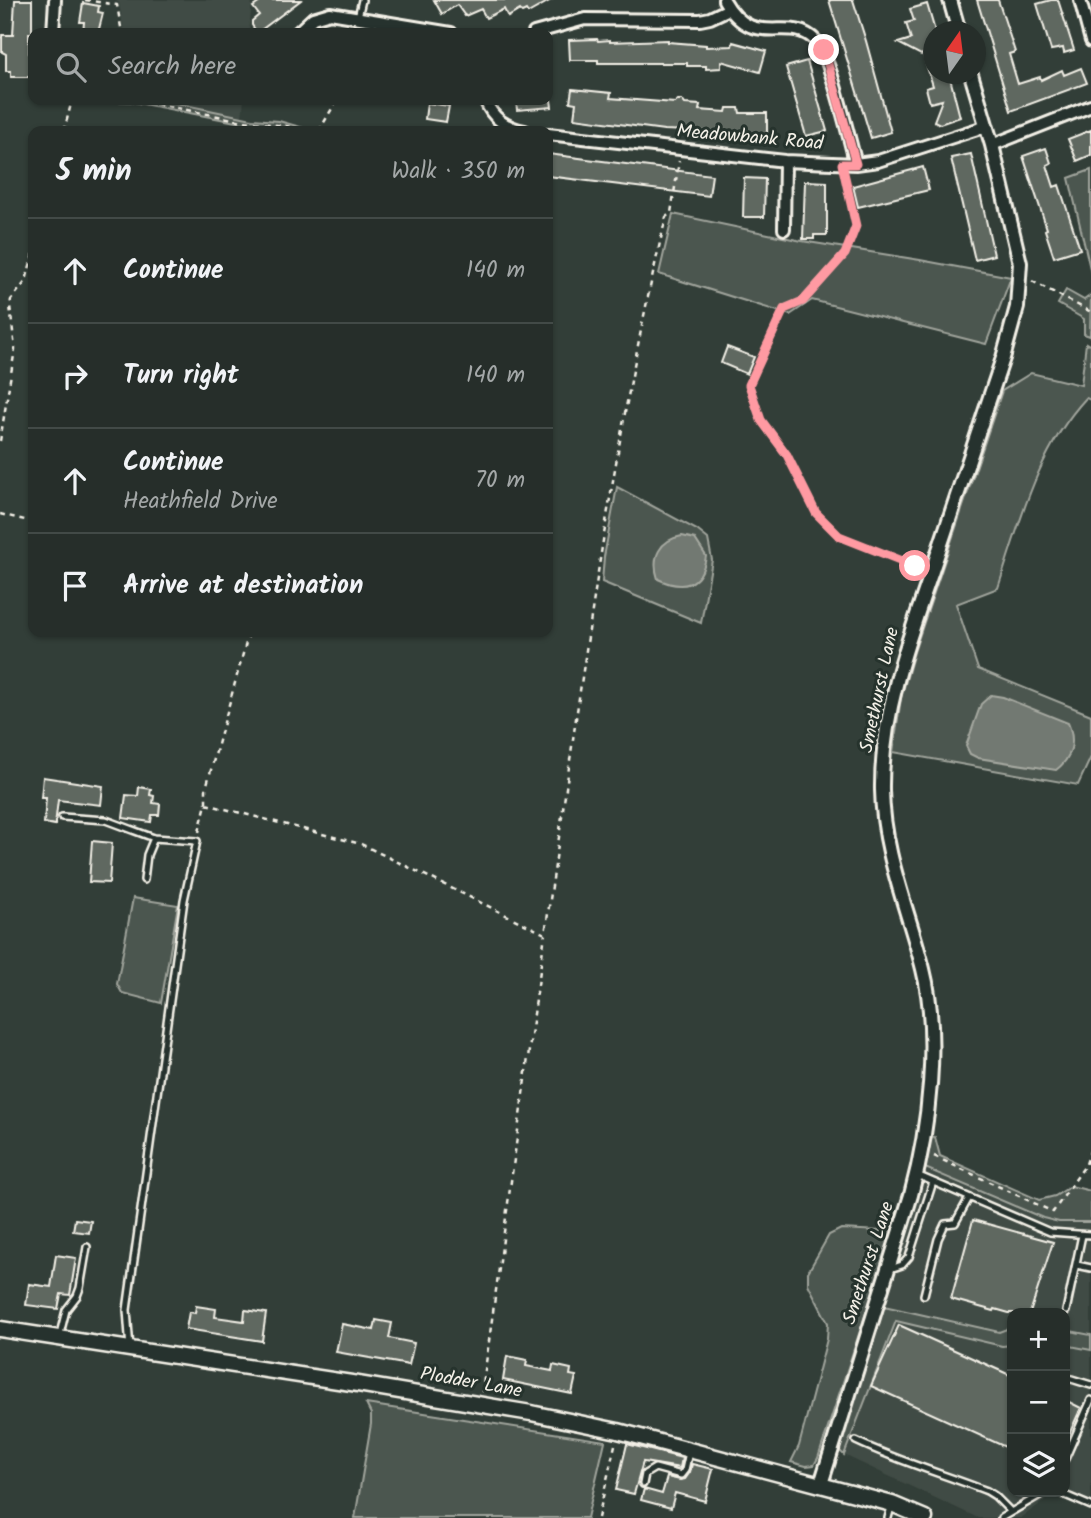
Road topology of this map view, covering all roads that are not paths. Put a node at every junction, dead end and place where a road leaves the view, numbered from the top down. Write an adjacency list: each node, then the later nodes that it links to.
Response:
1 (55, 0): 8 (street)
2 (362, 0): 6 (lane)
3 (950, 0): 7 (street)
4 (1080, 0): 12 (street)
5 (726, 4): 11 (street); 21 (street)
6 (358, 17): 9 (street); 10 (street)
7 (956, 21)
8 (54, 28)
9 (301, 28)
10 (422, 28)
11 (550, 28)
12 (1091, 41)
13 (974, 84): 17 (street, Smethurst Lane)
14 (487, 105): 16 (street)
15 (1091, 106): 19 (street)
16 (506, 126)
17 (987, 126): 19 (street, Smethurst Lane); 21 (street, Meadowbank Road)
18 (553, 135): 20 (street, Meadowbank Road)
19 (992, 145): 26 (street, Smethurst Lane)
20 (785, 161): 21 (street, Meadowbank Road); 22 (street)
21 (856, 164)
22 (785, 229)
23 (62, 817): 24 (lane)
24 (153, 838): 25 (lane); 39 (lane)
25 (144, 880)
26 (916, 1175): 27 (lane); 34 (street, Smethurst Lane)
27 (933, 1182): 28 (lane); 34 (lane)
28 (969, 1198): 29 (lane); 35 (lane)
29 (1082, 1235): 30 (lane); 32 (lane)
30 (1091, 1235)
31 (87, 1247): 38 (lane)
32 (1077, 1265): 33 (lane); 36 (lane)
33 (1091, 1268)
34 (888, 1271): 47 (street, Smethurst Lane)
35 (924, 1295)
36 (1067, 1308)
37 (0, 1329): 38 (main road, Plodder Lane)
38 (59, 1338): 39 (main road, Plodder Lane)
39 (130, 1349): 45 (main road, Plodder Lane)
40 (1070, 1379): 41 (lane)
41 (1091, 1385)
42 (1091, 1400): 44 (lane)
43 (856, 1441): 52 (lane)
44 (1070, 1448)
45 (690, 1449): 46 (lane); 47 (main road, Plodder Lane)
46 (643, 1483)
47 (821, 1484): 51 (main road, Plodder Lane)
48 (1036, 1497): 52 (lane)
49 (1070, 1497): 50 (lane)
50 (1091, 1506)
51 (890, 1511): 53 (main road, Plodder Lane)
52 (1010, 1511): 54 (lane)
53 (925, 1518)
54 (1002, 1518)

